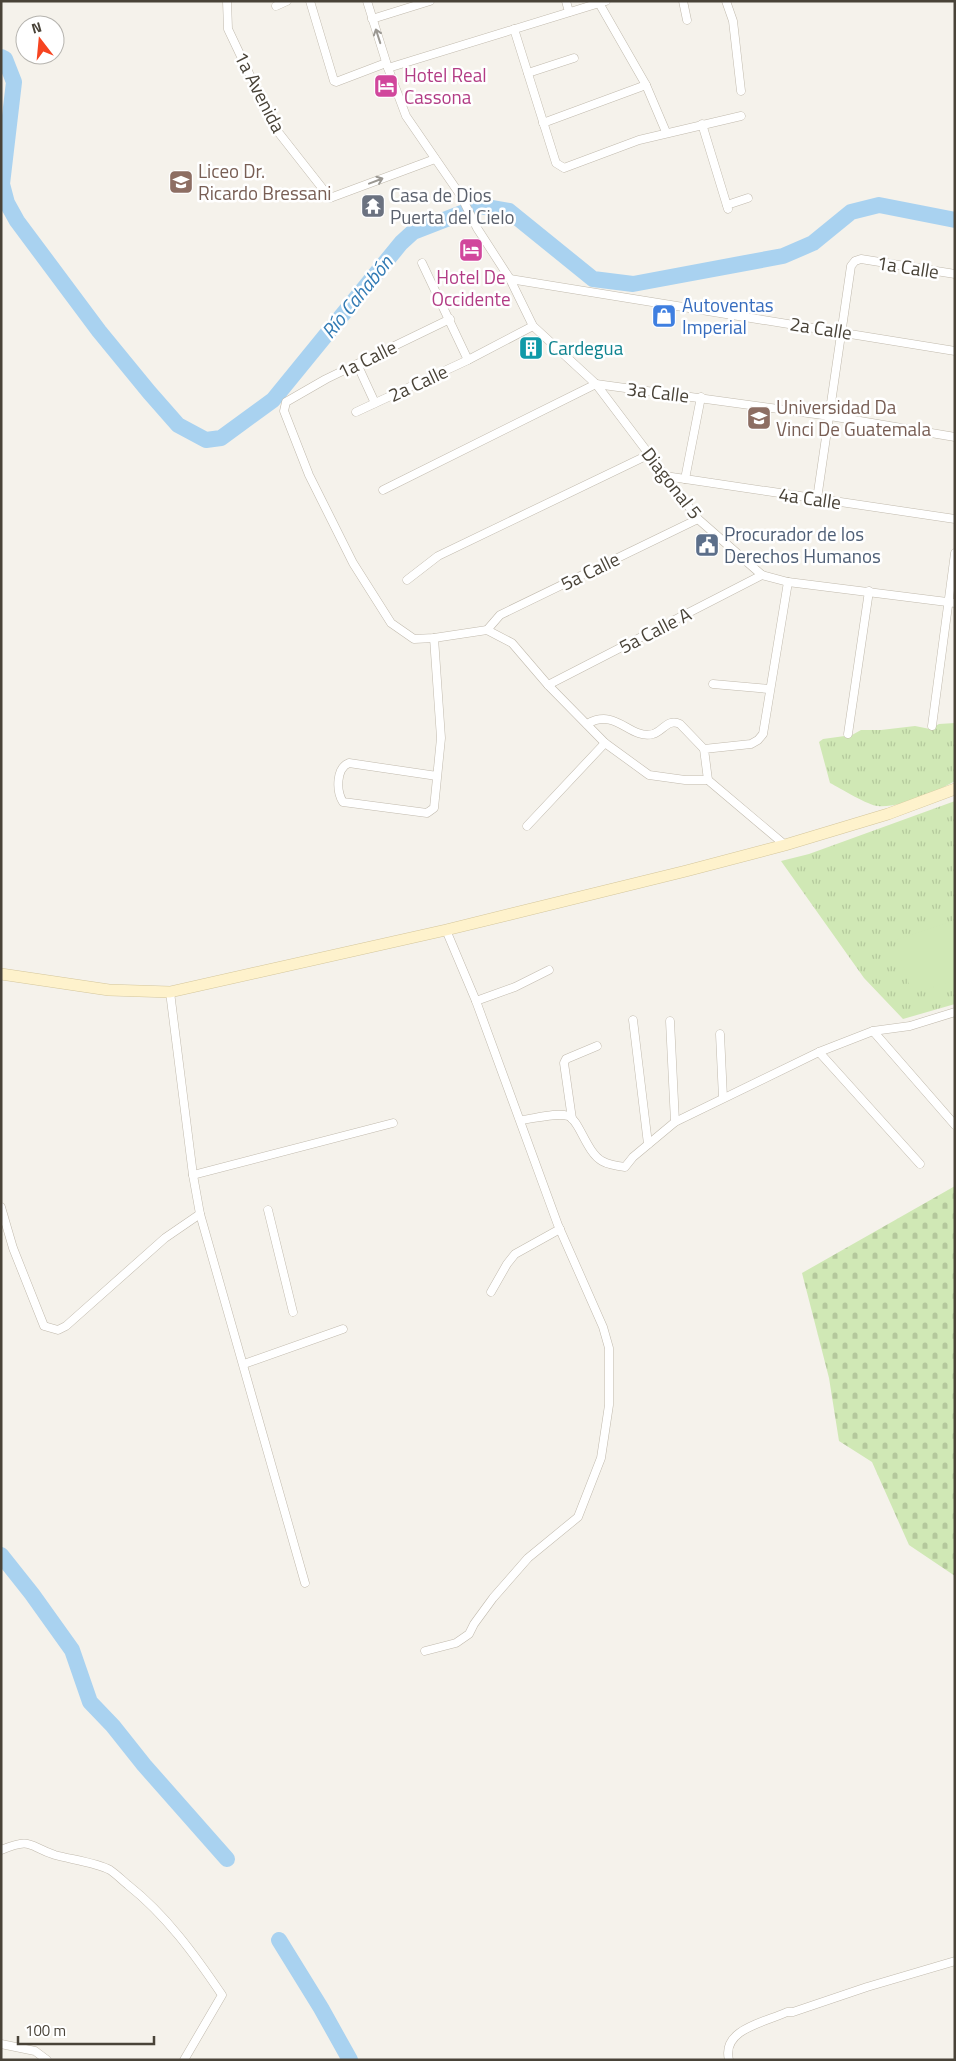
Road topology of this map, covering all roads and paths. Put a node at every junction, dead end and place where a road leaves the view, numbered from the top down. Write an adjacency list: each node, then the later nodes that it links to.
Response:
1 (227, 1): 24 (street, 1a Avenida, one-way to 24)
2 (287, 1): 10 (street)
3 (310, 1): 16 (street)
4 (366, 1): 12 (street, Diagonal 5)
5 (430, 1): 12 (street)
6 (566, 1): 11 (street)
7 (683, 1): 13 (street)
8 (726, 1): 19 (street)
9 (602, 2): 11 (street); 18 (street)
10 (276, 6)
11 (570, 12): 14 (street)
12 (372, 19): 16 (street, Diagonal 5, one-way to 12)
13 (687, 20)
14 (514, 29): 16 (street); 17 (street)
15 (574, 58): 17 (street)
16 (387, 65): 24 (street, Diagonal 5)
17 (528, 73): 21 (street)
18 (646, 84): 21 (street); 23 (street)
19 (741, 91)
20 (741, 116): 22 (street)
21 (543, 123): 23 (street)
22 (702, 124): 23 (street); 25 (street)
23 (666, 132)
24 (435, 159): 28 (street, Diagonal 5)
25 (748, 198)
26 (422, 263): 29 (street)
27 (955, 274): 31 (street, 1a Calle)
28 (510, 279): 30 (street, Diagonal 5); 31 (street, 2a Calle)
29 (450, 319): 33 (street); 34 (street, 1a Calle)
30 (533, 326): 33 (street, 2a Calle); 35 (street, Diagonal 5)
31 (843, 332): 32 (street, 2a Calle); 39 (street)
32 (955, 351)
33 (468, 360): 37 (street, 2a Calle)
34 (358, 364): 37 (street); 55 (street, 1a Calle)
35 (596, 384): 36 (street, 3a Calle); 41 (street, Diagonal 5); 44 (street)
36 (701, 397): 39 (street, 3a Calle); 43 (street)
37 (375, 403): 38 (street, 2a Calle)
38 (356, 412)
39 (830, 416): 40 (street, 3a Calle); 45 (street)
40 (955, 437)
41 (648, 455): 42 (street, Diagonal 5); 50 (street)
42 (665, 476): 43 (street, 4a Calle); 46 (street, Diagonal 5)
43 (685, 479): 45 (street, 4a Calle)
44 (383, 490)
45 (817, 499): 47 (street, 4a Calle)
46 (698, 519): 49 (street, Diagonal 5); 54 (street, 5a Calle)
47 (955, 519)
48 (955, 553): 53 (street)
49 (762, 575): 51 (street, Diagonal 5); 56 (street, 5a Calle A)
50 (407, 580)
51 (788, 582): 52 (street, Diagonal 5); 58 (street)
52 (869, 591): 53 (street, Diagonal 5); 61 (street)
53 (951, 602): 60 (street)
54 (487, 630): 55 (street); 56 (street)
55 (434, 638): 64 (street)
56 (548, 684): 59 (street)
57 (713, 684): 58 (street)
58 (770, 689): 63 (street)
59 (587, 724): 62 (street); 63 (street)
60 (932, 726)
61 (848, 734)
62 (605, 744): 65 (street); 67 (street)
63 (704, 749): 65 (street)
64 (437, 776): 64 (street)
65 (708, 780): 68 (street)
66 (955, 789): 68 (main road)
67 (527, 826)
68 (785, 845): 69 (main road)
69 (446, 930): 72 (main road); 73 (street)
70 (549, 970): 73 (street)
71 (1, 974): 72 (main road)
72 (170, 992): 89 (street)
73 (476, 1001): 83 (street)
74 (955, 1012): 77 (street)
75 (633, 1020): 87 (street)
76 (670, 1020): 84 (street)
77 (873, 1031): 80 (street); 86 (street)
78 (720, 1034): 81 (street)
79 (597, 1046): 82 (street)
80 (819, 1052): 81 (street); 88 (street)
81 (723, 1098): 84 (street)
82 (572, 1118): 83 (street); 87 (street)
83 (521, 1120): 93 (street)
84 (675, 1122): 87 (street)
85 (393, 1123): 89 (street)
86 (955, 1126)
87 (648, 1144)
88 (920, 1164)
89 (192, 1175): 92 (street)
90 (1, 1207): 92 (street)
91 (268, 1210): 95 (street)
92 (200, 1214): 97 (street)
93 (560, 1229): 94 (street); 99 (street)
94 (491, 1292)
95 (293, 1312)
96 (343, 1330): 97 (street)
97 (244, 1364): 98 (street)
98 (305, 1583)
99 (425, 1651)
100 (1, 1850): 104 (street)
101 (955, 1962): 105 (street)
102 (1, 2044): 103 (street)
103 (47, 2060)
104 (184, 2060)
105 (729, 2060)

